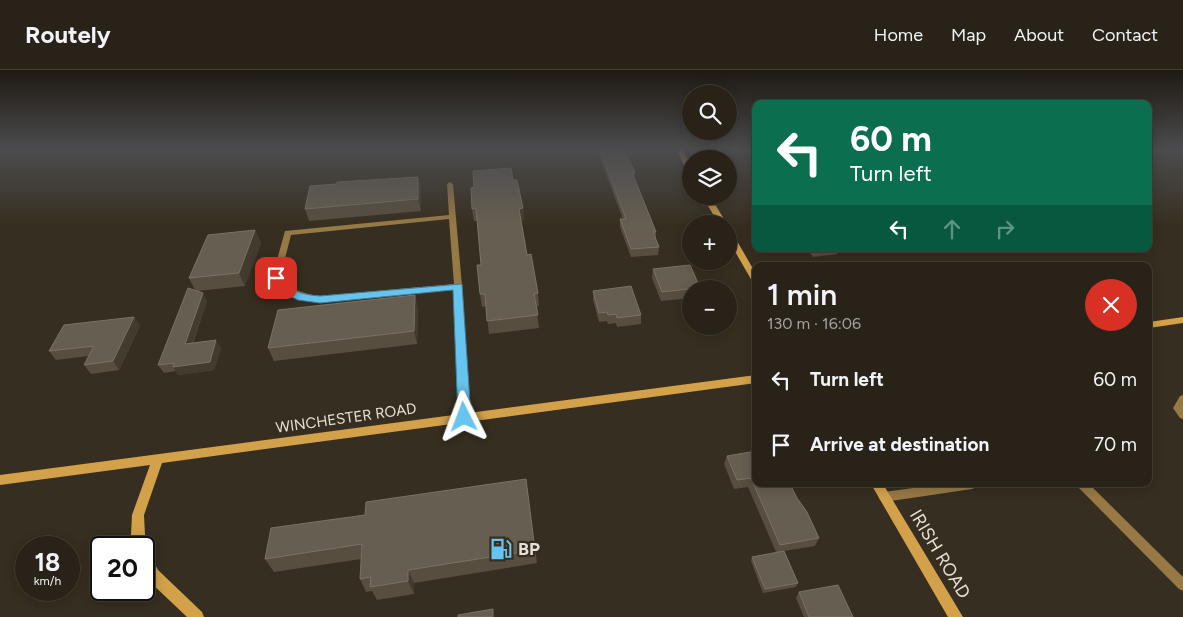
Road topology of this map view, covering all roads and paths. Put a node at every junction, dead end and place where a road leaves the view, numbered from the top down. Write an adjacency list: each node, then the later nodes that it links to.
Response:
1 (450, 184): 2 (lane)
2 (453, 217): 5 (lane); 5 (lane)
3 (737, 248): 4 (street)
4 (752, 274)
5 (458, 286): 11 (lane)
6 (1183, 320): 7 (street)
7 (1152, 325)
8 (752, 380): 11 (street, WINCHESTER ROAD)
9 (1183, 399): 10 (lane)
10 (1183, 415)
11 (464, 417): 12 (street, WINCHESTER ROAD)
12 (158, 458): 13 (street, WINCHESTER ROAD); 18 (street)
13 (0, 480)
14 (879, 487): 17 (street, IRISH ROAD)
15 (952, 487): 17 (lane)
16 (1085, 487): 20 (lane)
17 (884, 497): 22 (street, IRISH ROAD)
18 (140, 536)
19 (155, 576): 21 (street)
20 (1183, 585)
21 (197, 617)
22 (956, 617)

